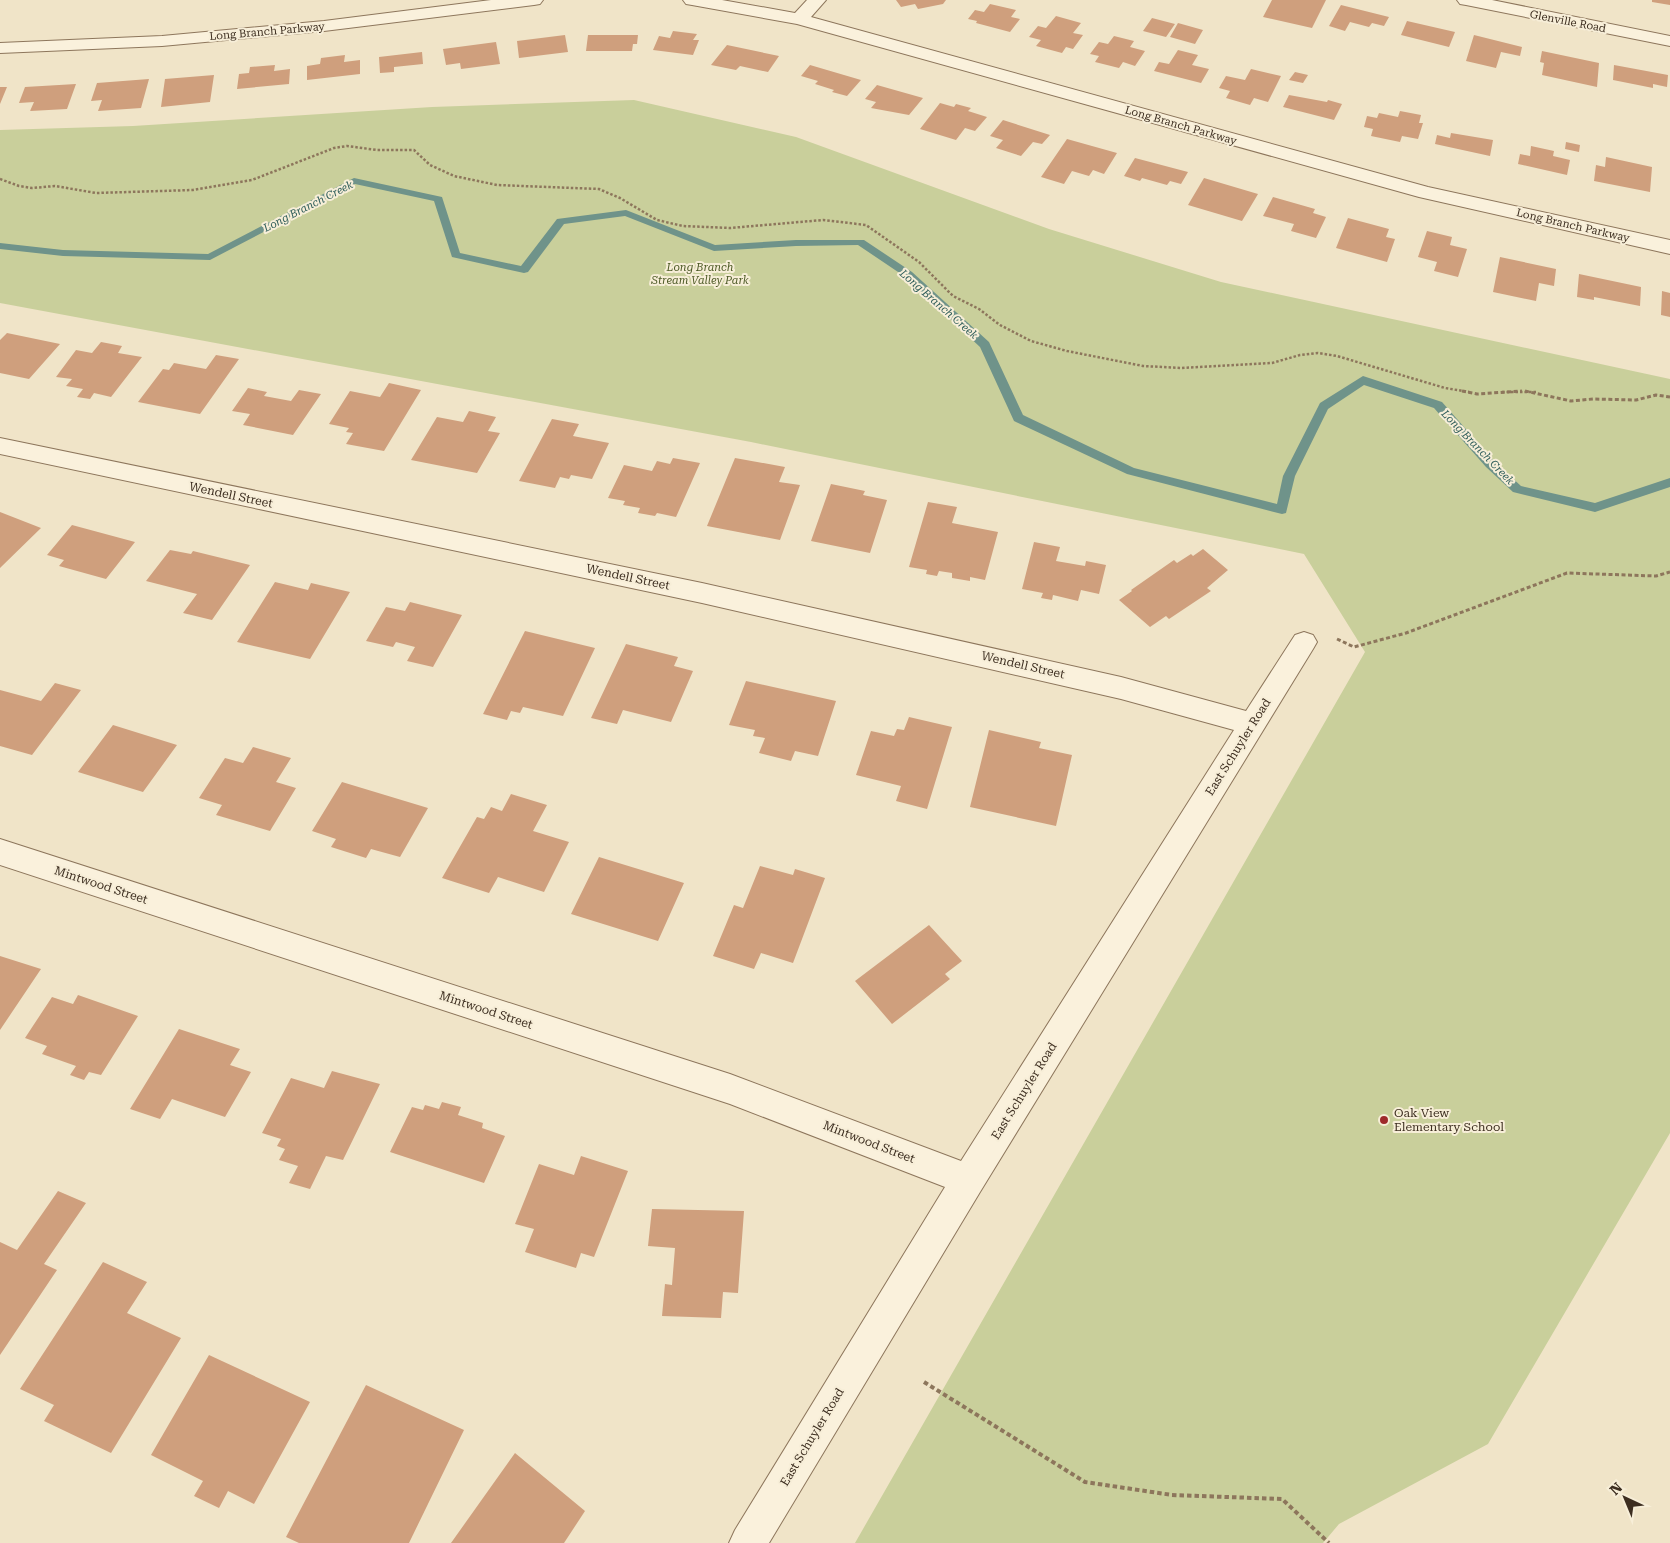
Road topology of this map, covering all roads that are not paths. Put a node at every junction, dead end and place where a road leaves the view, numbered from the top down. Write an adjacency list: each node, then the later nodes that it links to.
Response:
1 (534, 0): 7 (street, Long Branch Parkway)
2 (692, 0): 5 (street, Long Branch Parkway)
3 (817, 0): 5 (street)
4 (1466, 0): 6 (street, Glenville Road)
5 (799, 19): 8 (street, Long Branch Parkway)
6 (1670, 41)
7 (0, 48)
8 (1670, 247)
9 (0, 446): 11 (street, Wendell Street)
10 (1304, 642): 11 (street, East Schuyler Road)
11 (1252, 724): 13 (street, East Schuyler Road)
12 (0, 852): 13 (street, Mintwood Street)
13 (968, 1180): 14 (street, East Schuyler Road)
14 (748, 1543)

